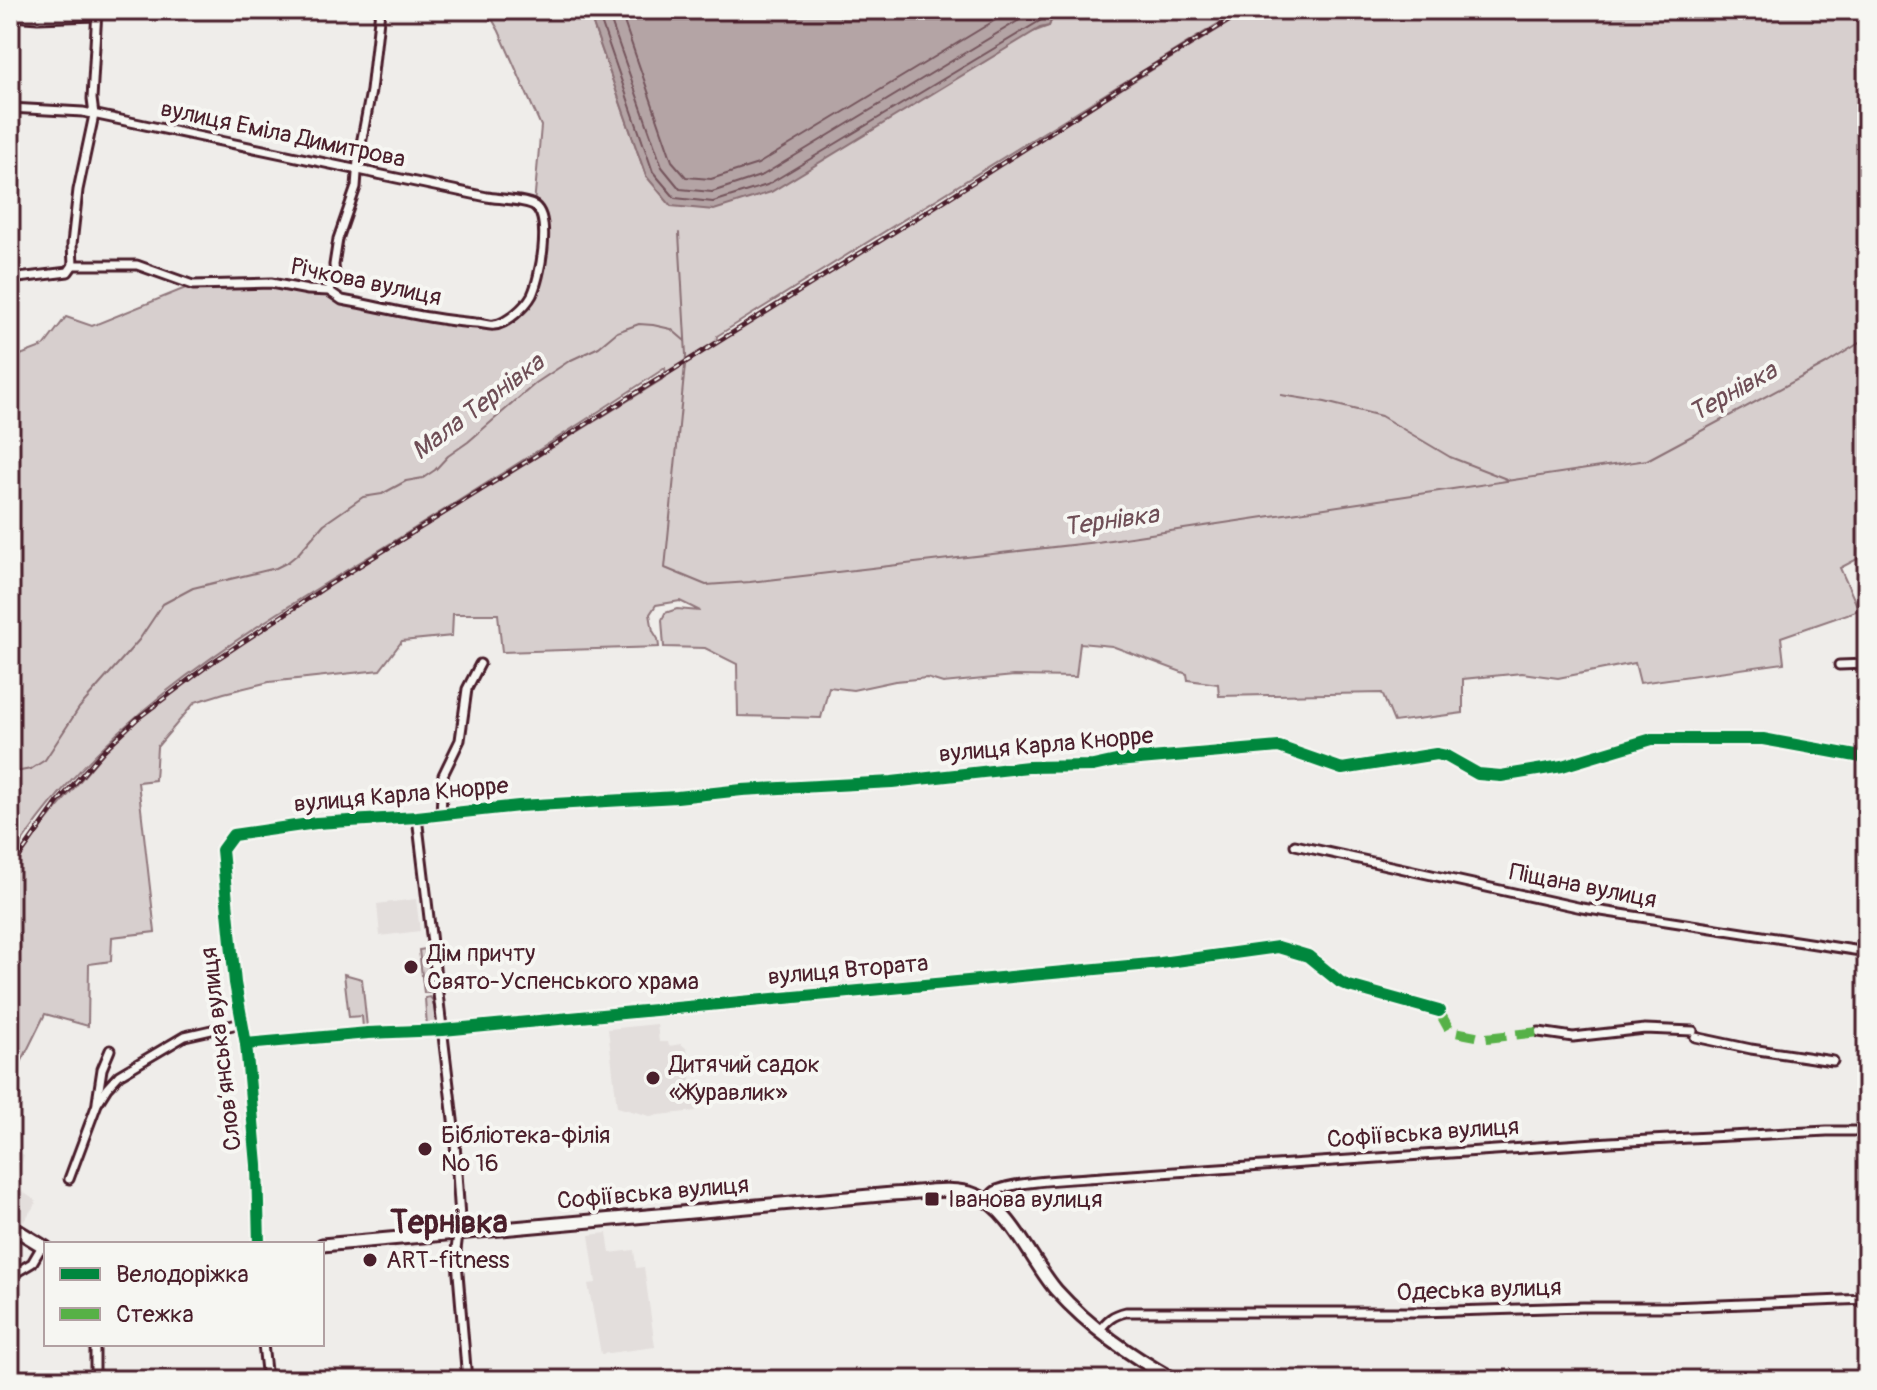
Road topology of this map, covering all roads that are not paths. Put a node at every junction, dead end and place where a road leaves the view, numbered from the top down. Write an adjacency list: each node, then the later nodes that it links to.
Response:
1 (380, 10): 6 (street)
2 (97, 13): 3 (street); 5 (street)
3 (10, 16)
4 (10, 108): 5 (street, вулиця Еміла Димитрова)
5 (94, 115): 6 (street, вулиця Еміла Димитрова); 8 (street)
6 (357, 170): 7 (street, вулиця Еміла Димитрова); 10 (street)
7 (543, 215): 10 (street, Річкова вулиця)
8 (73, 265): 9 (street, Річкова вулиця); 10 (street, Річкова вулиця)
9 (10, 279)
10 (329, 291)
11 (480, 664): 15 (street)
12 (1867, 664): 13 (street)
13 (1839, 665)
14 (1867, 758): 15 (street, вулиця Карла Кнорре)
15 (441, 814): 16 (street, вулиця Карла Кнорре)
16 (417, 817): 18 (street, вулиця Карла Кнорре); 22 (street)
17 (1295, 845): 19 (street, Піщана вулиця)
18 (222, 850): 21 (street, Словʼянська вулиця)
19 (1867, 952)
20 (1439, 1011): 22 (street, вулиця Втората)
21 (242, 1023): 24 (street, Словʼянська вулиця); 27 (street)
22 (443, 1030): 24 (street, вулиця Втората); 32 (street)
23 (1539, 1032): 26 (street)
24 (246, 1044): 33 (street, Словʼянська вулиця)
25 (110, 1050): 27 (street)
26 (1833, 1061)
27 (97, 1104): 29 (street)
28 (1867, 1131): 30 (street, Софіївська вулиця)
29 (69, 1179)
30 (986, 1200): 32 (main road, Софіївська вулиця); 38 (main road)
31 (10, 1226): 35 (main road)
32 (458, 1232): 34 (main road, Софіївська вулиця); 43 (street)
33 (259, 1242)
34 (324, 1245)
35 (44, 1247): 36 (street)
36 (10, 1276)
37 (1867, 1299): 38 (street, Одеська вулиця)
38 (1099, 1331): 44 (main road)
39 (95, 1346): 41 (street)
40 (263, 1346): 42 (street)
41 (95, 1380)
42 (267, 1380)
43 (467, 1380)
44 (1174, 1380)

